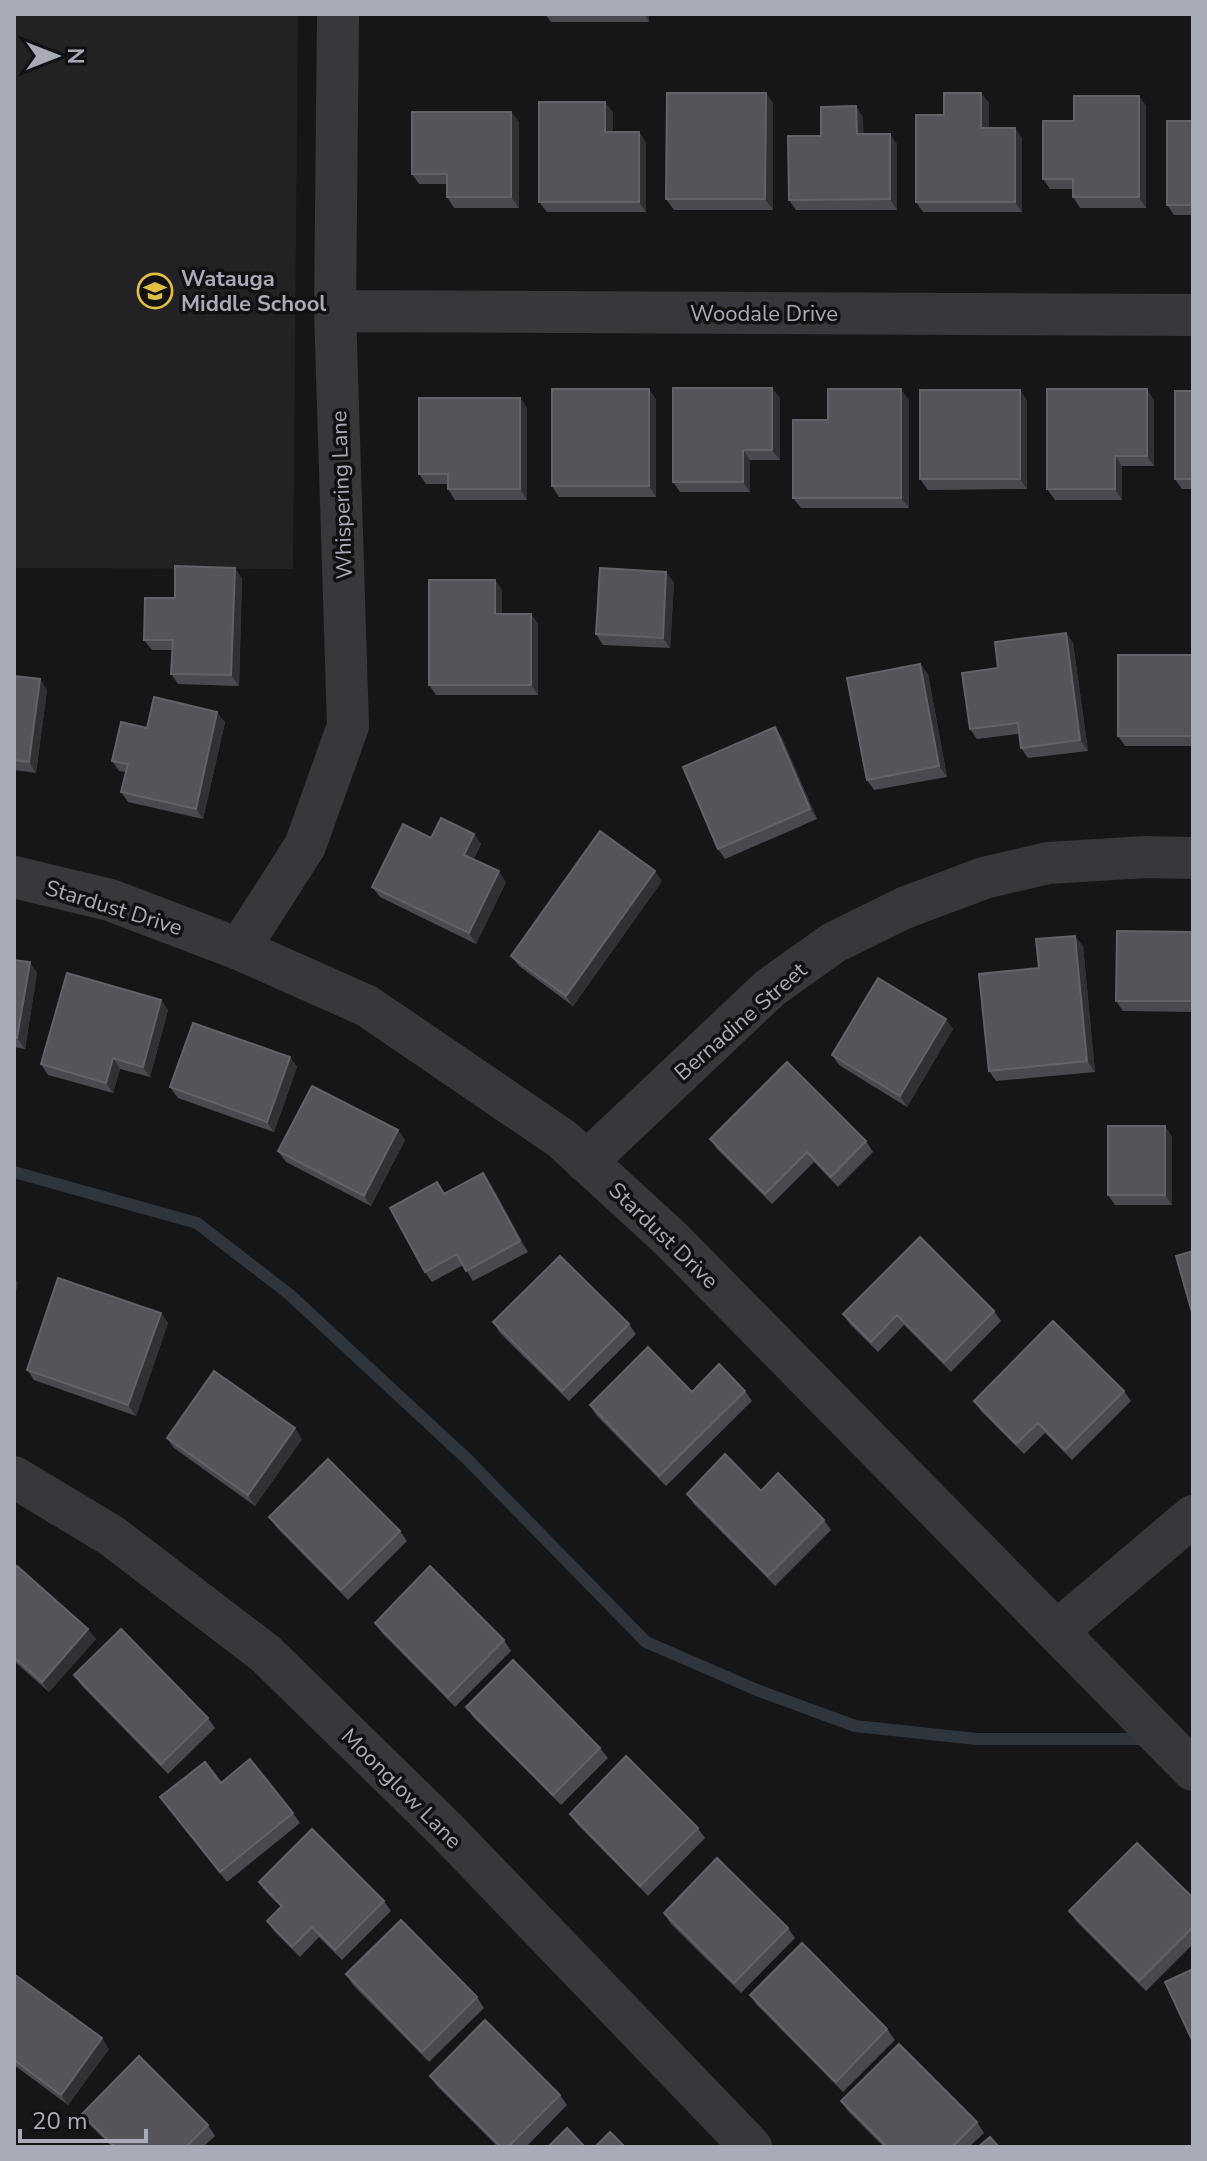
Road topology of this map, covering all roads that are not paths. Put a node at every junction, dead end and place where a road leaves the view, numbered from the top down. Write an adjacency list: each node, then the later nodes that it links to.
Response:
1 (338, 14): 2 (street, Whispering Lane)
2 (335, 311): 3 (street, Woodale Drive); 6 (street, Whispering Lane)
3 (1193, 315)
4 (1193, 858): 7 (street, Bernadine Street)
5 (14, 877): 6 (street, Stardust Drive)
6 (239, 949): 7 (street, Stardust Drive)
7 (586, 1162): 10 (street, Stardust Drive)
8 (14, 1477): 12 (street, Moonglow Lane)
9 (1193, 1516): 10 (street)
10 (1057, 1631): 11 (street, Stardust Drive)
11 (1193, 1770)
12 (751, 2147)

